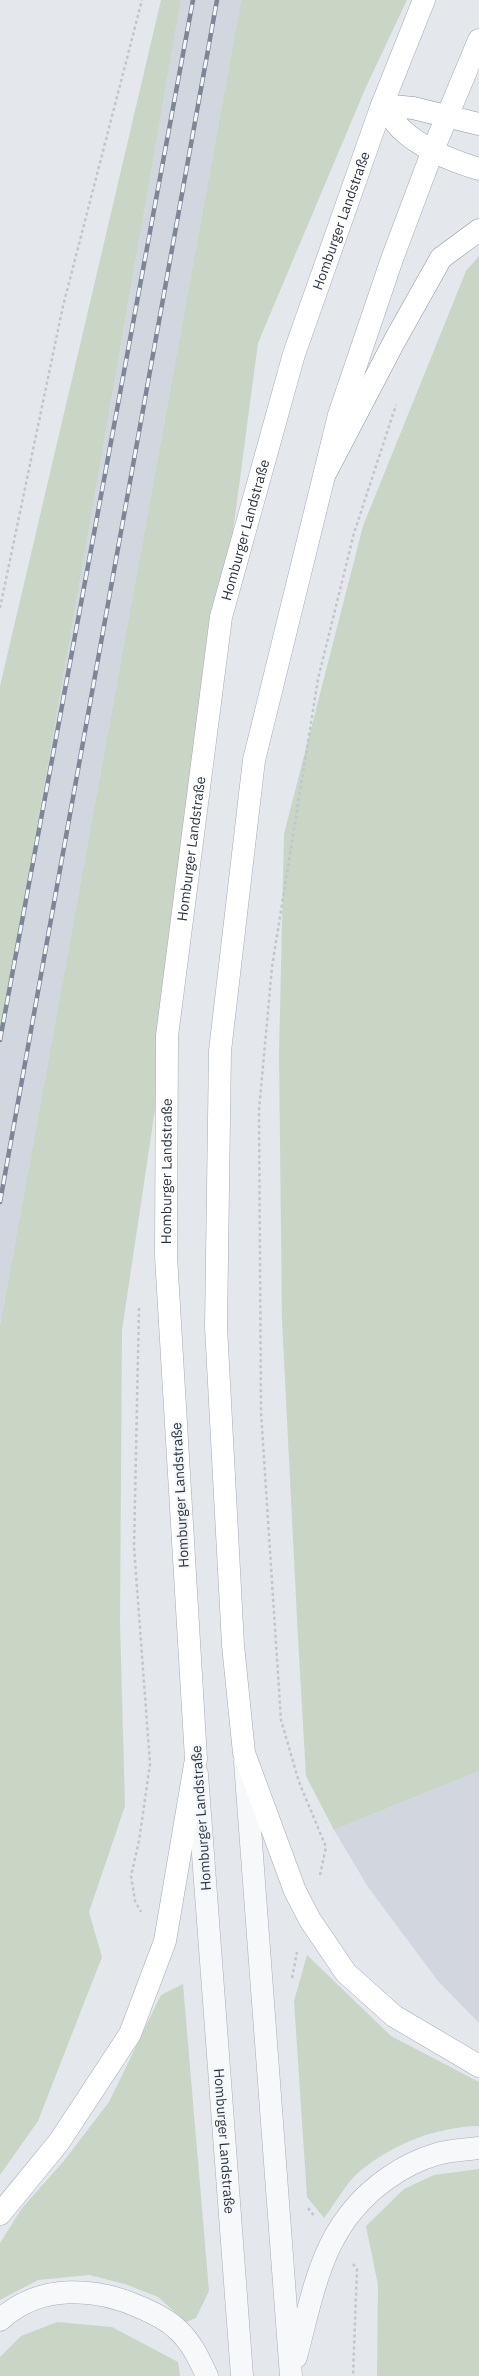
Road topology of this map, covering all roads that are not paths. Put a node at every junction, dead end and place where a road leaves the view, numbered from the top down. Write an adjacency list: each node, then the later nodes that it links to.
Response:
1 (424, 0): 3 (main road, Homburger Landstraße)
2 (479, 40): 4 (main road)
3 (382, 105): 4 (main road); 6 (main road); 11 (main road, Homburger Landstraße)
4 (447, 115): 5 (main road); 6 (main road)
5 (479, 124)
6 (433, 150): 7 (main road); 9 (main road)
7 (479, 169)
8 (479, 230): 9 (main road)
9 (325, 474): 10 (main road)
10 (244, 1753): 12 (main road); 16 (street)
11 (196, 1759): 14 (main road); 18 (street, Homburger Landstraße)
12 (479, 2066)
13 (479, 2148): 16 (street)
14 (0, 2214)
15 (0, 2320): 17 (street)
16 (291, 2375)
17 (207, 2376)
18 (242, 2376)

